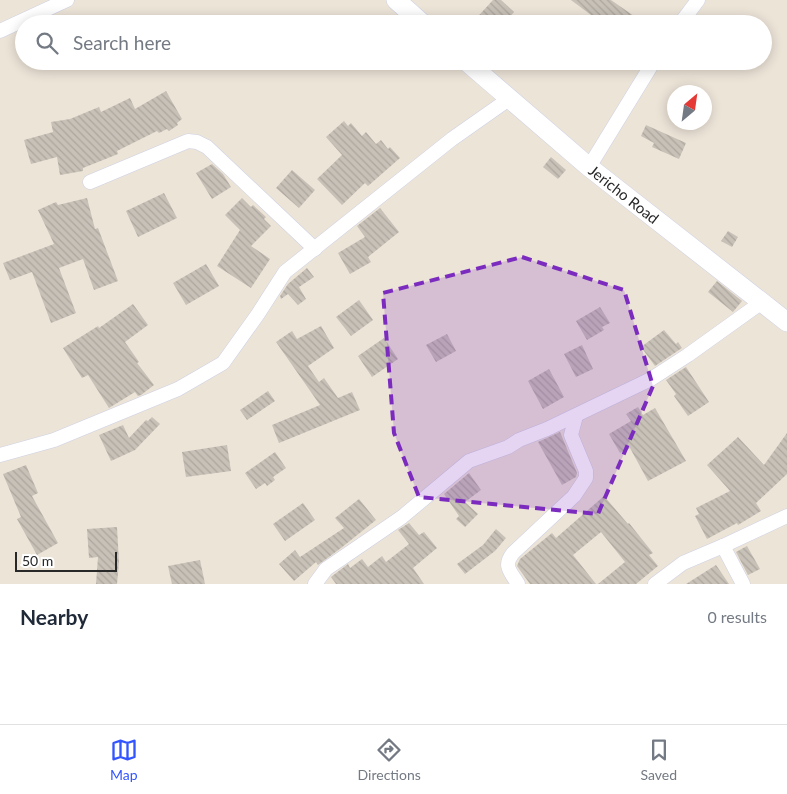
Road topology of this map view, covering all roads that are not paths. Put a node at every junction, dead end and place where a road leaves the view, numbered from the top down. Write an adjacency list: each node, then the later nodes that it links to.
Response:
1 (67, 0): 4 (street)
2 (396, 0): 5 (street)
3 (698, 0): 6 (street)
4 (35, 15)
5 (413, 15)
6 (687, 15)
7 (15, 24): 8 (street)
8 (0, 31)
9 (476, 70): 11 (street, Jericho Road)
10 (648, 70): 12 (street)
11 (509, 99): 12 (street, Jericho Road); 14 (street)
12 (589, 167): 15 (street, Jericho Road)
13 (90, 182): 14 (street)
14 (314, 249): 18 (street)
15 (762, 302): 16 (street, Jericho Road); 17 (street)
16 (787, 322)
17 (576, 416): 21 (street); 22 (street)
18 (0, 455)
19 (787, 516): 20 (street)
20 (723, 546): 23 (street); 24 (street)
21 (316, 584)
22 (518, 584)
23 (655, 584)
24 (743, 584)

